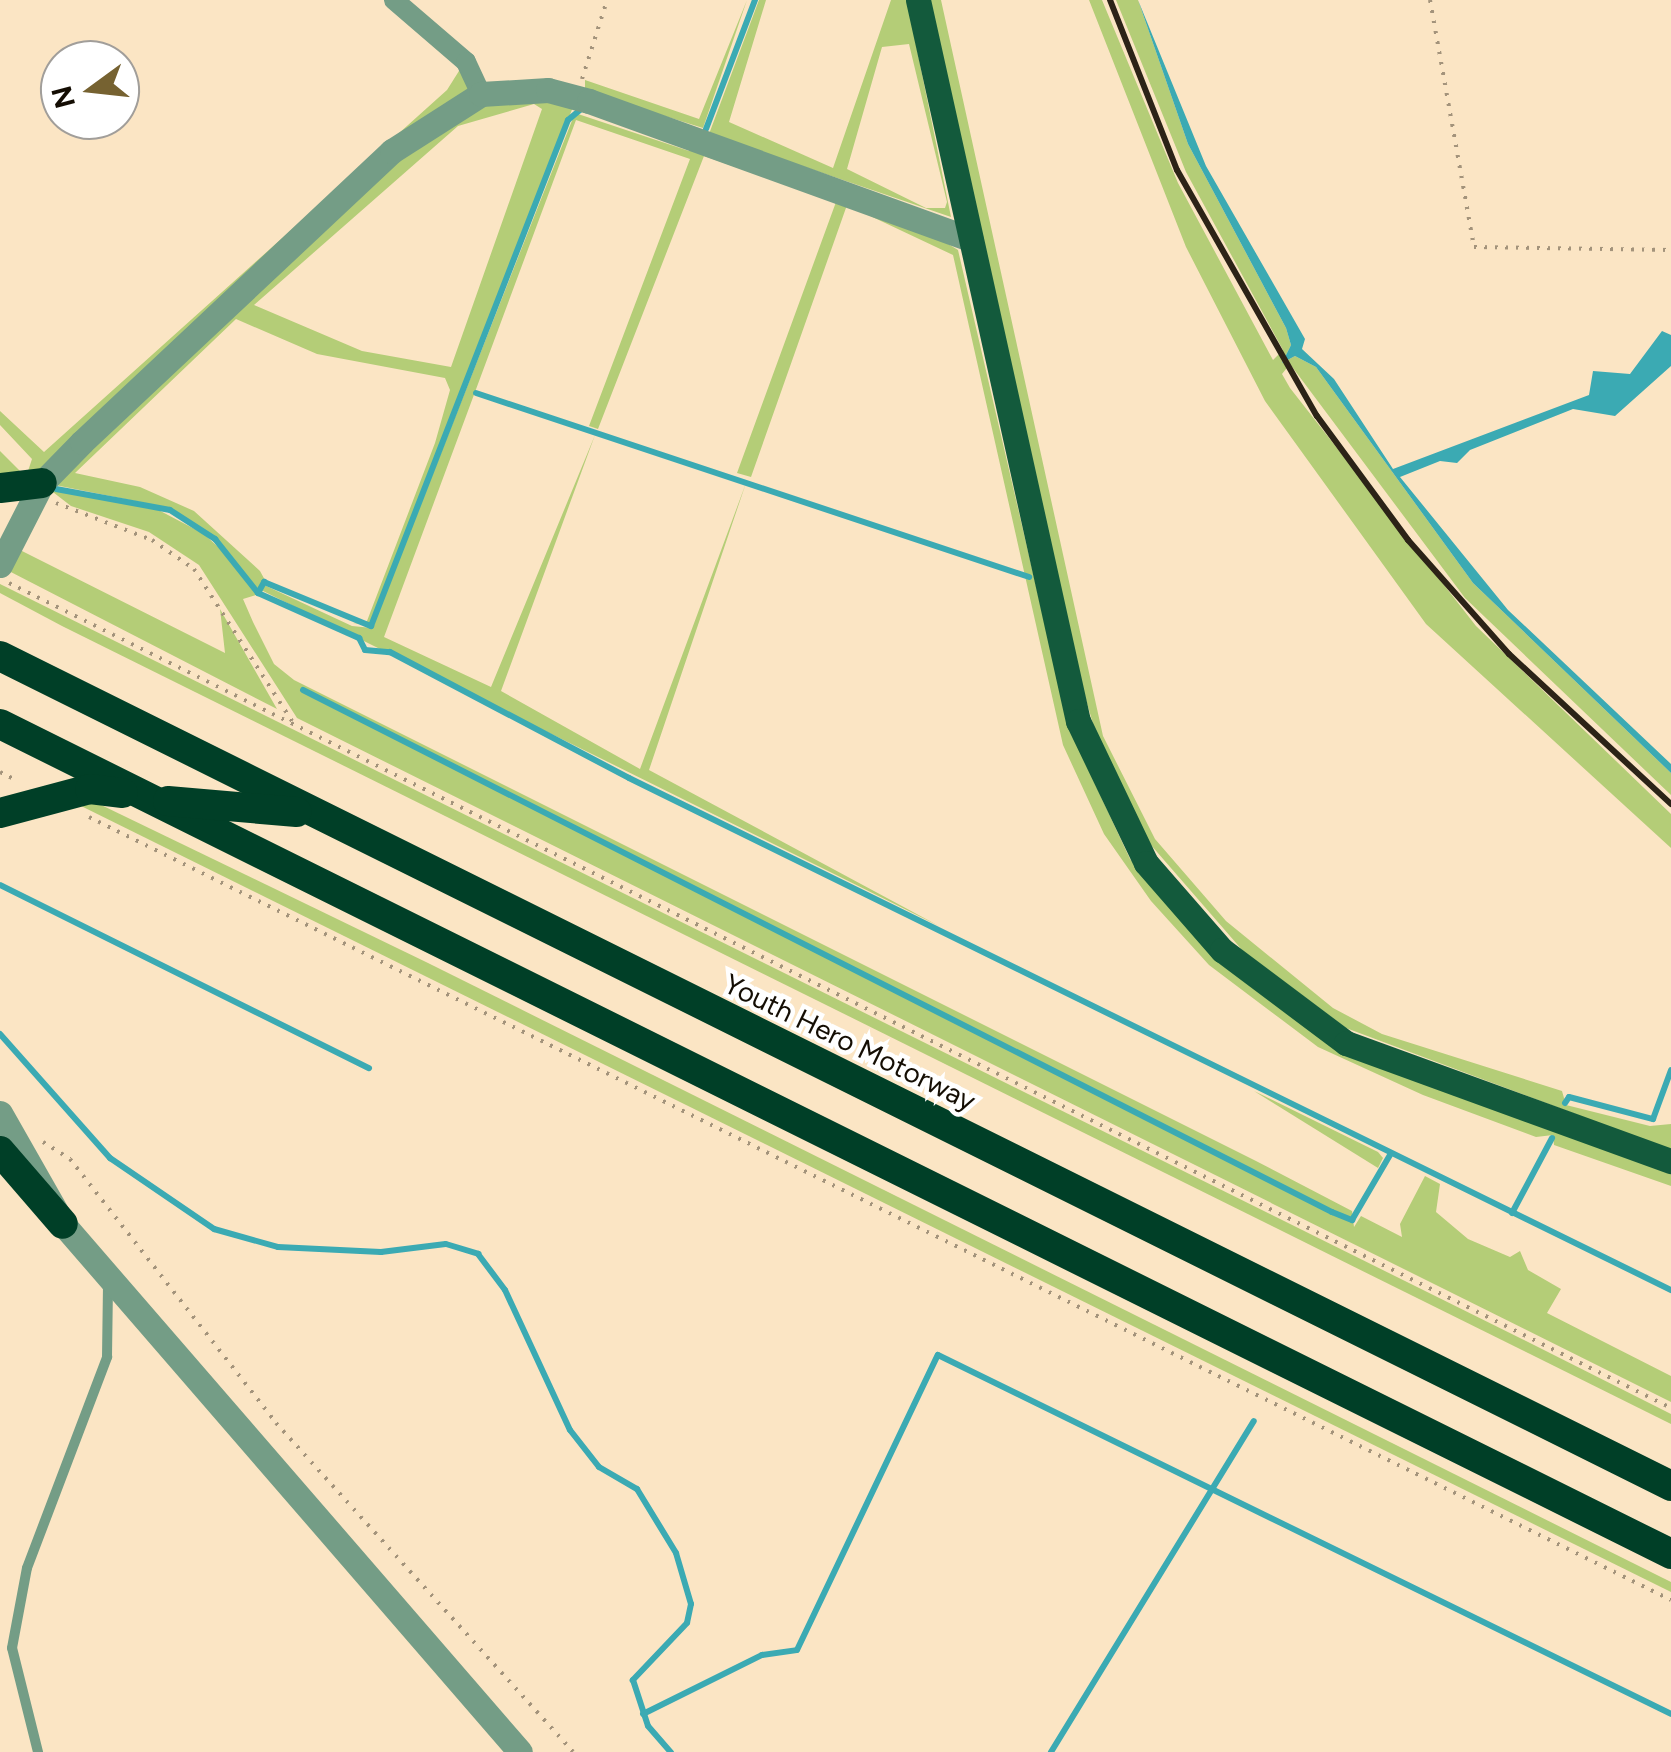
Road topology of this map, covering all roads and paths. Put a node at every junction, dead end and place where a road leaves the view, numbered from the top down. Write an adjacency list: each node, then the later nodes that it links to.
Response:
1 (394, 0): 5 (street)
2 (607, 0): 6 (path)
3 (918, 0): 7 (main road)
4 (1430, 0): 8 (path)
5 (481, 94): 6 (street); 9 (street)
6 (576, 98): 7 (street)
7 (971, 239): 23 (main road)
8 (1671, 250)
9 (42, 484): 10 (highway); 11 (street); 15 (path)
10 (0, 488)
11 (0, 565)
12 (0, 579): 15 (path)
13 (0, 656): 20 (highway, Youth Hero Motorway)
14 (0, 724): 18 (highway)
15 (294, 725): 26 (path)
16 (0, 772): 17 (path)
17 (51, 798): 18 (highway); 19 (highway)
18 (152, 800): 20 (highway); 28 (highway)
19 (0, 813)
20 (316, 813): 27 (highway, Youth Hero Motorway)
21 (86, 815): 29 (path)
22 (4, 1132): 24 (highway); 32 (path)
23 (1671, 1161)
24 (64, 1224): 25 (street)
25 (108, 1272): 30 (lane); 31 (street)
26 (1671, 1408)
27 (1671, 1486)
28 (1671, 1554)
29 (1671, 1600)
30 (38, 1752)
31 (520, 1752)
32 (573, 1752)

